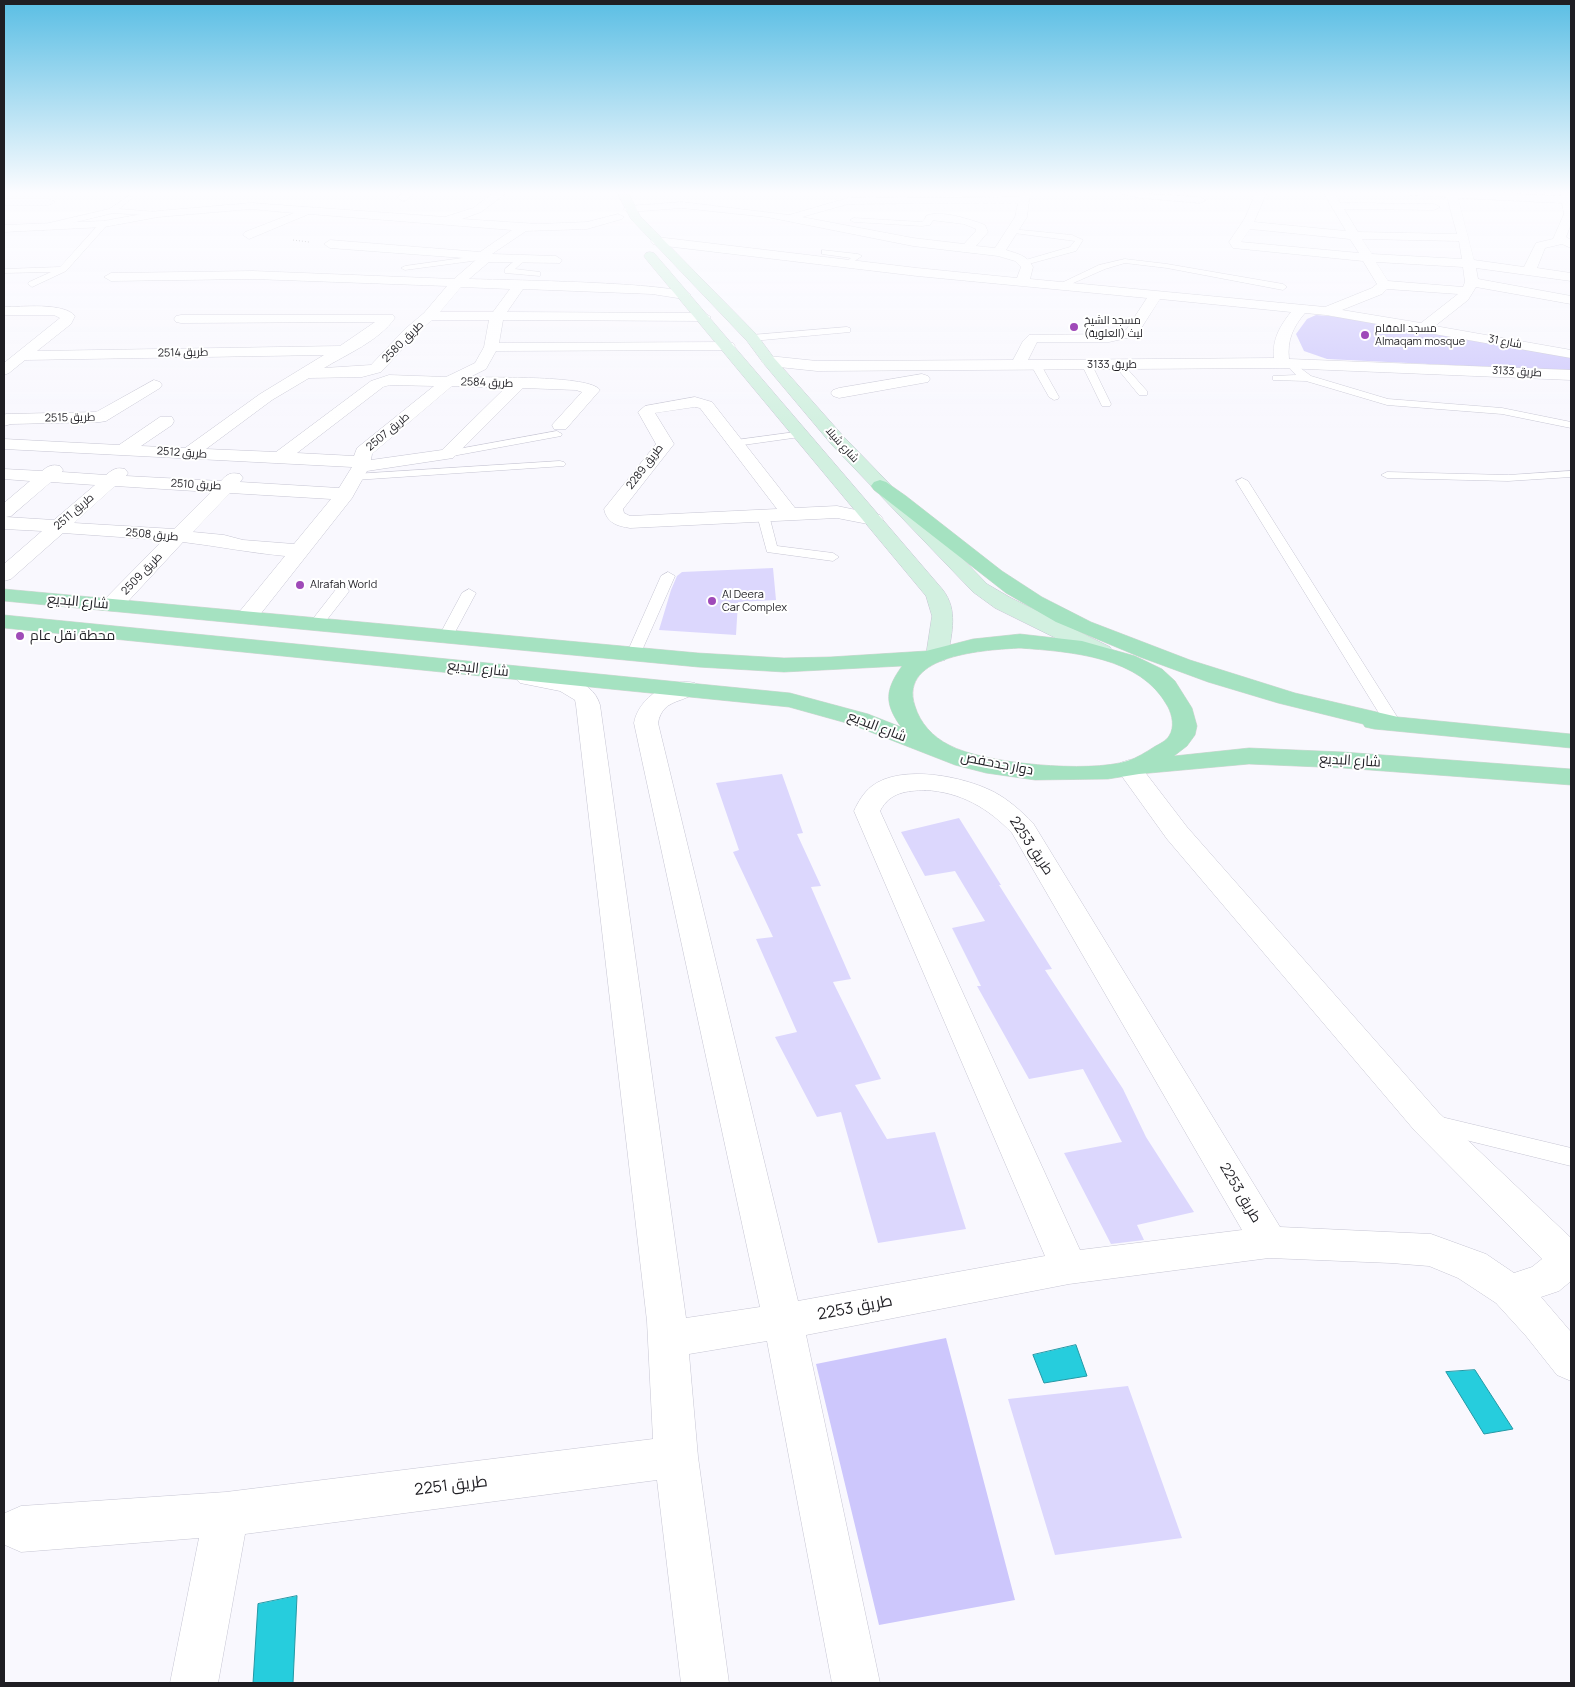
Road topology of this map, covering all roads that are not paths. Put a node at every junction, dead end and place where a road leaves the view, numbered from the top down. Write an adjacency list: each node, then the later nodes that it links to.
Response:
1 (29, 271): 16 (lane)
2 (59, 271): 25 (lane)
3 (230, 271): 19 (street)
4 (472, 271): 22 (street, طريق 2580)
5 (508, 271): 17 (lane)
6 (664, 271): 23 (main road, شارع شيلا)
7 (686, 271): 49 (main road, شارع شيلا)
8 (909, 271): 24 (street, شارع 31)
9 (1026, 271): 24 (street)
10 (1075, 271): 27 (lane)
11 (1096, 271): 29 (lane)
12 (1194, 271): 30 (lane)
13 (1376, 271): 28 (street)
14 (1469, 271): 31 (street)
15 (1529, 271): 21 (street)
16 (4, 272)
17 (537, 274)
18 (191, 275): 19 (street); 20 (street); 32 (street)
19 (224, 275): 22 (street)
20 (111, 277)
21 (1571, 277)
22 (458, 282): 26 (street); 41 (street, طريق 2580)
23 (672, 282): 33 (street); 34 (main road, شارع شيلا)
24 (1022, 283): 27 (street, شارع 31)
25 (32, 284)
26 (519, 285): 37 (street); 42 (street, طريق 2507)
27 (1044, 285): 29 (street, شارع 31)
28 (1384, 285): 31 (street); 40 (street)
29 (1059, 286): 35 (street, شارع 31)
30 (1283, 286)
31 (1470, 287): 36 (street); 45 (street)
32 (172, 289)
33 (652, 290): 34 (street); 37 (street)
34 (684, 295): 43 (main road, شارع شيلا)
35 (1156, 296): 38 (street, شارع 31); 58 (street)
36 (1571, 300)
37 (588, 302): 42 (street); 43 (street); 55 (street)
38 (1301, 309): 40 (street, شارع 31); 57 (street)
39 (4, 311): 54 (street)
40 (1326, 311): 45 (street, شارع 31)
41 (429, 316): 42 (street); 48 (street, طريق 2580)
42 (496, 316): 51 (street, طريق 2507)
43 (704, 317): 50 (main road, شارع شيلا)
44 (181, 319): 47 (street)
45 (1425, 327): 53 (street, شارع 31)
46 (847, 330): 49 (lane)
47 (374, 331): 48 (street); 52 (street)
48 (410, 332): 65 (street, طريق 2580)
49 (752, 338): 56 (main road, شارع شيلا)
50 (728, 346): 55 (street); 83 (main road, شارع شيلا)
51 (490, 347): 55 (street); 71 (street, طريق 2507)
52 (344, 350): 54 (street, طريق 2514); 65 (street)
53 (1571, 354)
54 (22, 356): 64 (street)
55 (580, 356): 74 (street)
56 (769, 361): 62 (street, طريق 3133); 70 (main road, شارع شيلا)
57 (1286, 363): 61 (street, طريق 3133); 66 (street, طريق 3133); 68 (lane)
58 (1018, 365): 59 (street, طريق 3133); 63 (street, طريق 3133)
59 (1036, 365): 60 (street, طريق 3133); 77 (lane)
60 (1087, 365): 61 (street, طريق 3133); 78 (lane)
61 (1119, 365): 76 (lane)
62 (817, 366): 63 (street, طريق 3133); 70 (street, طريق 3133)
63 (943, 366): 75 (street)
64 (4, 370)
65 (306, 373): 89 (street)
66 (1571, 375)
67 (1277, 378): 68 (lane)
68 (1307, 378): 81 (lane)
69 (397, 380): 71 (street, طريق 2584); 92 (street, طريق 2580)
70 (787, 381): 101 (main road, شارع شيلا)
71 (448, 382): 72 (street, طريق 2584); 94 (street, طريق 2507)
72 (518, 384): 74 (street, طريق 2584); 90 (street)
73 (154, 385): 79 (street, طريق 2515)
74 (578, 385): 82 (street)
75 (839, 393)
76 (1143, 393)
77 (1054, 397)
78 (1106, 404)
79 (5, 418)
80 (166, 421): 87 (street)
81 (1571, 425)
82 (558, 430): 90 (lane)
83 (803, 434): 84 (lane); 104 (main road, شارع شيلا)
84 (736, 443): 107 (street, طريق 2289); 108 (street, طريق 2289)
85 (4, 444): 86 (street, طريق 2512)
86 (81, 448): 87 (street, طريق 2512); 98 (street)
87 (123, 450): 88 (street, طريق 2512)
88 (144, 451): 89 (street, طريق 2512); 99 (street, طريق 2511)
89 (188, 454): 91 (street, طريق 2512)
90 (446, 454): 94 (street)
91 (256, 458): 92 (street, طريق 2512); 102 (street, طريق 2509)
92 (279, 459): 94 (street, طريق 2512)
93 (560, 464): 94 (lane)
94 (359, 469): 103 (street, طريق 2507)
95 (4, 474): 98 (street, طريق 2510)
96 (1571, 474): 97 (lane)
97 (1387, 475)
98 (47, 476): 99 (street, طريق 2510); 105 (street)
99 (110, 480): 102 (street, طريق 2510); 111 (street, طريق 2511)
100 (1242, 481): 131 (lane)
101 (880, 486): 125 (main road, شارع شيلا); 131 (main road)
102 (224, 487): 103 (street, طريق 2510); 112 (street, طريق 2509)
103 (346, 494): 113 (street, طريق 2507)
104 (857, 500): 106 (street, طريق 2289); 109 (main road, شارع شيلا)
105 (4, 512)
106 (837, 512): 107 (street, طريق 2289); 109 (street, طريق 2289)
107 (790, 514): 108 (street, طريق 2289)
108 (763, 515): 114 (lane)
109 (873, 519): 127 (main road, شارع شيلا)
110 (4, 523): 111 (street, طريق 2508)
111 (58, 526): 112 (street, طريق 2508); 115 (street, طريق 2511)
112 (178, 536): 113 (street, طريق 2508); 120 (street, طريق 2509)
113 (300, 550): 121 (street, طريق 2507)
114 (833, 556)
115 (4, 574)
116 (668, 576): 126 (lane)
117 (342, 590): 123 (lane)
118 (469, 593): 124 (lane)
119 (4, 595): 120 (main road, شارع البديع)
120 (112, 605): 121 (main road, شارع البديع)
121 (247, 616): 123 (main road, شارع البديع)
122 (4, 621): 128 (main road, شارع البديع)
123 (317, 623): 124 (main road, شارع البديع)
124 (446, 636): 126 (main road, شارع البديع)
125 (1102, 652): 127 (main road, دوار جدحفص); 129 (main road, دوار جدحفص)
126 (633, 655): 127 (main road, شارع البديع)
127 (933, 656): 133 (main road, دوار جدحفص)
128 (473, 669): 130 (main road, شارع البديع); 143 (street)
129 (1157, 677): 131 (main road); 134 (main road, دوار جدحفص)
130 (688, 688): 133 (main road, شارع البديع); 142 (street)
131 (1392, 723): 132 (main road)
132 (1571, 741)
133 (944, 753): 134 (main road, دوار جدحفص)
134 (1129, 768): 135 (main road, شارع البديع); 136 (street)
135 (1571, 777)
136 (1427, 1122): 137 (lane); 139 (street)
137 (1571, 1156)
138 (1269, 1242): 140 (street, طريق 2253); 140 (street, طريق 2253); 141 (street, طريق 2253)
139 (1570, 1261): 141 (street)
140 (1069, 1268): 142 (street, طريق 2253)
141 (1510, 1291): 144 (street, طريق 2253)
142 (783, 1321): 143 (street, طريق 2253); 150 (street)
143 (669, 1340): 145 (street)
144 (1571, 1362)
145 (676, 1457): 146 (street, طريق 2251); 149 (street)
146 (226, 1514): 147 (street, طريق 2251); 148 (street)
147 (21, 1529)
148 (194, 1683)
149 (705, 1683)
150 (856, 1683)

